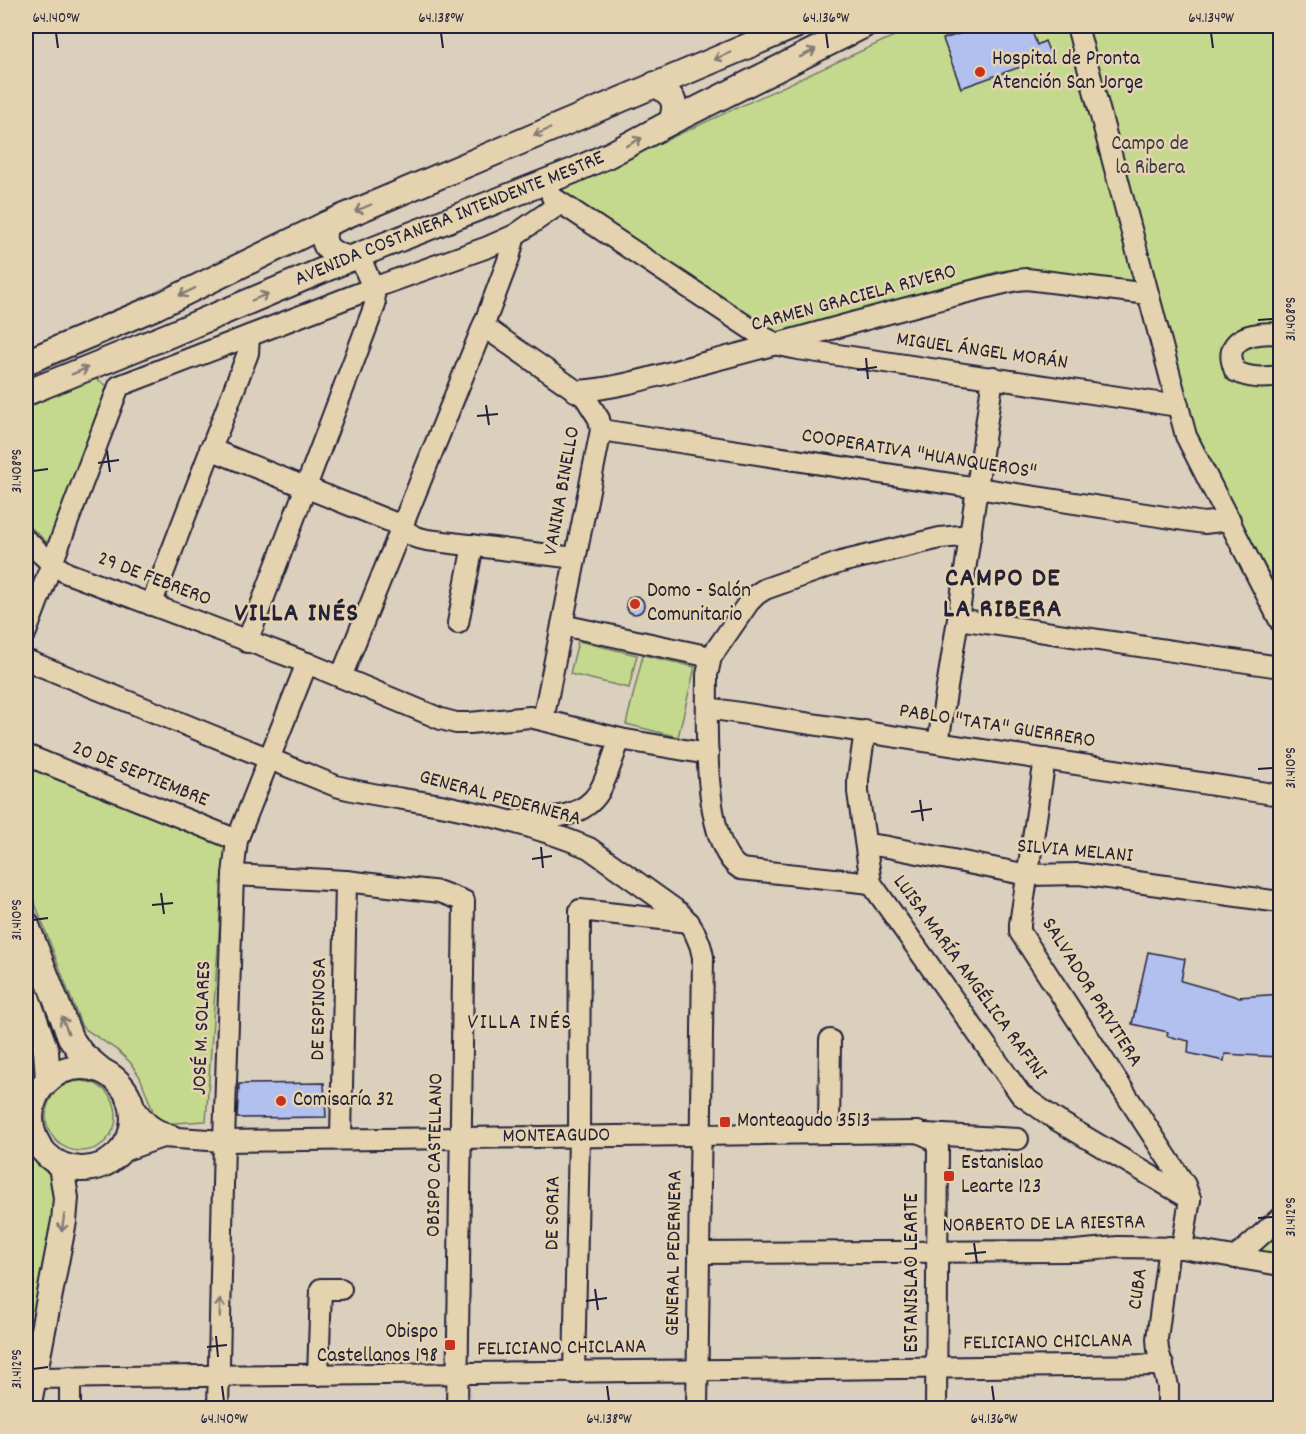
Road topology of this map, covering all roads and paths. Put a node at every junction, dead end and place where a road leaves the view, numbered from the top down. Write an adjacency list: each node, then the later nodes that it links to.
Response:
1 (795, 26): 4 (main road, AVENIDA COSTANERA INTENDENTE MESTRE, one-way to 4)
2 (863, 26): 5 (main road, AVENIDA COSTANERA INTENDENTE MESTRE, one-way to 2)
3 (1077, 26): 14 (street)
4 (655, 84): 5 (main road); 8 (main road, AVENIDA COSTANERA INTENDENTE MESTRE, one-way to 8)
5 (671, 122): 6 (main road, AVENIDA COSTANERA INTENDENTE MESTRE, one-way to 5)
6 (535, 186): 7 (street); 11 (main road, AVENIDA COSTANERA INTENDENTE MESTRE)
7 (561, 204): 9 (street); 19 (street)
8 (326, 224): 11 (main road); 21 (main road, AVENIDA COSTANERA INTENDENTE MESTRE, one-way to 21)
9 (515, 235): 10 (street); 12 (street)
10 (488, 247): 12 (street); 13 (street)
11 (354, 257): 13 (street); 26 (main road, AVENIDA COSTANERA INTENDENTE MESTRE, one-way to 11)
12 (507, 263): 15 (street)
13 (373, 288): 18 (street); 30 (street)
14 (1148, 294): 16 (street, CARMEN GRACIELA RIVERO); 27 (street)
15 (483, 326): 25 (street, VANINA BINELLO); 33 (street)
16 (836, 329): 19 (street, CARMEN GRACIELA RIVERO); 20 (street)
17 (1281, 334): 22 (street)
18 (249, 336): 29 (street); 38 (street)
19 (779, 345): 20 (street, MIGUEL ÁNGEL MORÁN); 24 (street, CARMEN GRACIELA RIVERO)
20 (843, 356): 23 (street, MIGUEL ÁNGEL MORÁN)
21 (26, 362)
22 (1281, 376)
23 (993, 377): 27 (street, MIGUEL ÁNGEL MORÁN); 31 (street)
24 (614, 386): 25 (street, CARMEN GRACIELA RIVERO); 28 (street)
25 (575, 391): 28 (street, VANINA BINELLO)
26 (26, 393)
27 (1178, 406): 32 (street)
28 (600, 425): 31 (street, COOPERATIVA "HUANQUEROS"); 37 (street, VANINA BINELLO)
29 (210, 449): 30 (street); 39 (street)
30 (306, 486): 33 (street); 45 (street)
31 (977, 489): 32 (street, COOPERATIVA "HUANQUEROS"); 34 (street)
32 (1230, 520): 41 (street)
33 (400, 528): 36 (street); 50 (street)
34 (971, 535): 40 (street); 46 (street)
35 (26, 540): 38 (street, 29 DE FEBRERO)
36 (473, 545): 37 (street); 42 (street)
37 (575, 558): 43 (street, VANINA BINELLO)
38 (51, 563): 39 (street, 29 DE FEBRERO); 44 (street)
39 (151, 605): 45 (street, 29 DE FEBRERO)
40 (958, 619): 49 (street); 55 (street)
41 (1281, 621)
42 (458, 622)
43 (562, 625): 46 (street); 52 (street, VANINA BINELLO)
44 (26, 633)
45 (248, 642): 48 (street, 29 DE FEBRERO)
46 (711, 657): 51 (street)
47 (26, 660): 59 (street, GENERAL PEDERNERA)
48 (307, 663): 50 (street, 29 DE FEBRERO); 59 (street, JOSÉ M. SOLARES)
49 (1281, 667)
50 (341, 677): 52 (street)
51 (707, 708): 53 (street, PABLO "TATA" GUERRERO); 56 (street)
52 (543, 720): 54 (street)
53 (865, 731): 55 (street, PABLO "TATA" GUERRERO); 63 (street, LUISA MARÍA AMGÉLICA RAFINI)
54 (620, 739): 56 (street); 61 (street)
55 (938, 743): 58 (street, PABLO "TATA" GUERRERO)
56 (708, 754): 67 (street)
57 (26, 755): 62 (street, 20 DE SEPTIEMBRE)
58 (1045, 759): 60 (street, PABLO "TATA" GUERRERO); 65 (street, SALVADOR PRIVITERA)
59 (269, 760): 61 (street, GENERAL PEDERNERA); 62 (street, JOSÉ M. SOLARES)
60 (1281, 795)
61 (504, 821): 69 (street, GENERAL PEDERNERA)
62 (237, 840): 64 (street, JOSÉ M. SOLARES)
63 (866, 844): 65 (street, SILVIA MELANI); 67 (street, LUISA MARÍA AMGÉLICA RAFINI)
64 (233, 875): 66 (street); 85 (street, JOSÉ M. SOLARES)
65 (1028, 875): 68 (street, SILVIA MELANI); 88 (street, SALVADOR PRIVITERA)
66 (346, 881): 79 (street, OBISPO CASTELLANO); 83 (street, DE ESPINOSA)
67 (871, 883): 88 (street, LUISA MARÍA AMGÉLICA RAFINI)
68 (1281, 902)
69 (689, 922): 78 (street, GENERAL PEDERNERA); 80 (street, DE SORIA)
70 (26, 923): 73 (main road, one-way to 70)
71 (26, 994): 74 (main road)
72 (830, 1040): 76 (street)
73 (101, 1070): 74 (main road); 75 (main road)
74 (48, 1080): 77 (main road)
75 (132, 1104): 82 (street, MONTEAGUDO); 86 (main road)
76 (829, 1133): 78 (street, MONTEAGUDO); 81 (street, MONTEAGUDO)
77 (29, 1135): 87 (main road)
78 (700, 1135): 80 (street, MONTEAGUDO); 92 (street, GENERAL PEDERNERA)
79 (460, 1137): 80 (street, MONTEAGUDO); 83 (street, MONTEAGUDO); 100 (street, OBISPO CASTELLANO)
80 (579, 1137): 98 (street, DE SORIA)
81 (929, 1137): 84 (street, MONTEAGUDO); 91 (street, ESTANISLAO LEARTE)
82 (178, 1138): 85 (street, MONTEAGUDO); 86 (street, MONTEAGUDO)
83 (341, 1138): 85 (street, MONTEAGUDO)
84 (1018, 1139)
85 (224, 1141): 102 (street, JOSÉ M. SOLARES, one-way to 85)
86 (123, 1150): 87 (main road)
87 (61, 1166): 104 (main road, one-way to 104)
88 (1190, 1199): 90 (street, CUBA)
89 (1281, 1218): 93 (street)
90 (1176, 1248): 91 (street, NORBERTO DE LA RIESTRA); 93 (street, NORBERTO DE LA RIESTRA); 96 (street, CUBA)
91 (937, 1252): 92 (street, NORBERTO DE LA RIESTRA); 97 (street, ESTANISLAO LEARTE)
92 (699, 1253): 99 (street, GENERAL PEDERNERA)
93 (1235, 1258): 94 (street, NORBERTO DE LA RIESTRA)
94 (1281, 1265)
95 (341, 1289): 101 (street)
96 (1163, 1365): 97 (street, FELICIANO CHICLANA); 111 (street, CUBA)
97 (936, 1369): 99 (street, FELICIANO CHICLANA); 110 (street, ESTANISLAO LEARTE)
98 (574, 1372): 99 (street, FELICIANO CHICLANA); 100 (street, FELICIANO CHICLANA)
99 (698, 1372): 109 (street, GENERAL PEDERNERA)
100 (458, 1374): 101 (street, FELICIANO CHICLANA); 108 (street, OBISPO CASTELLANO)
101 (318, 1375): 102 (street, FELICIANO CHICLANA)
102 (219, 1376): 103 (street, FELICIANO CHICLANA); 107 (street, JOSÉ M. SOLARES)
103 (70, 1377): 104 (street, FELICIANO CHICLANA); 106 (street)
104 (34, 1378): 105 (main road)
105 (28, 1408)
106 (70, 1408)
107 (218, 1408)
108 (458, 1408)
109 (697, 1408)
110 (936, 1408)
111 (1168, 1408)

